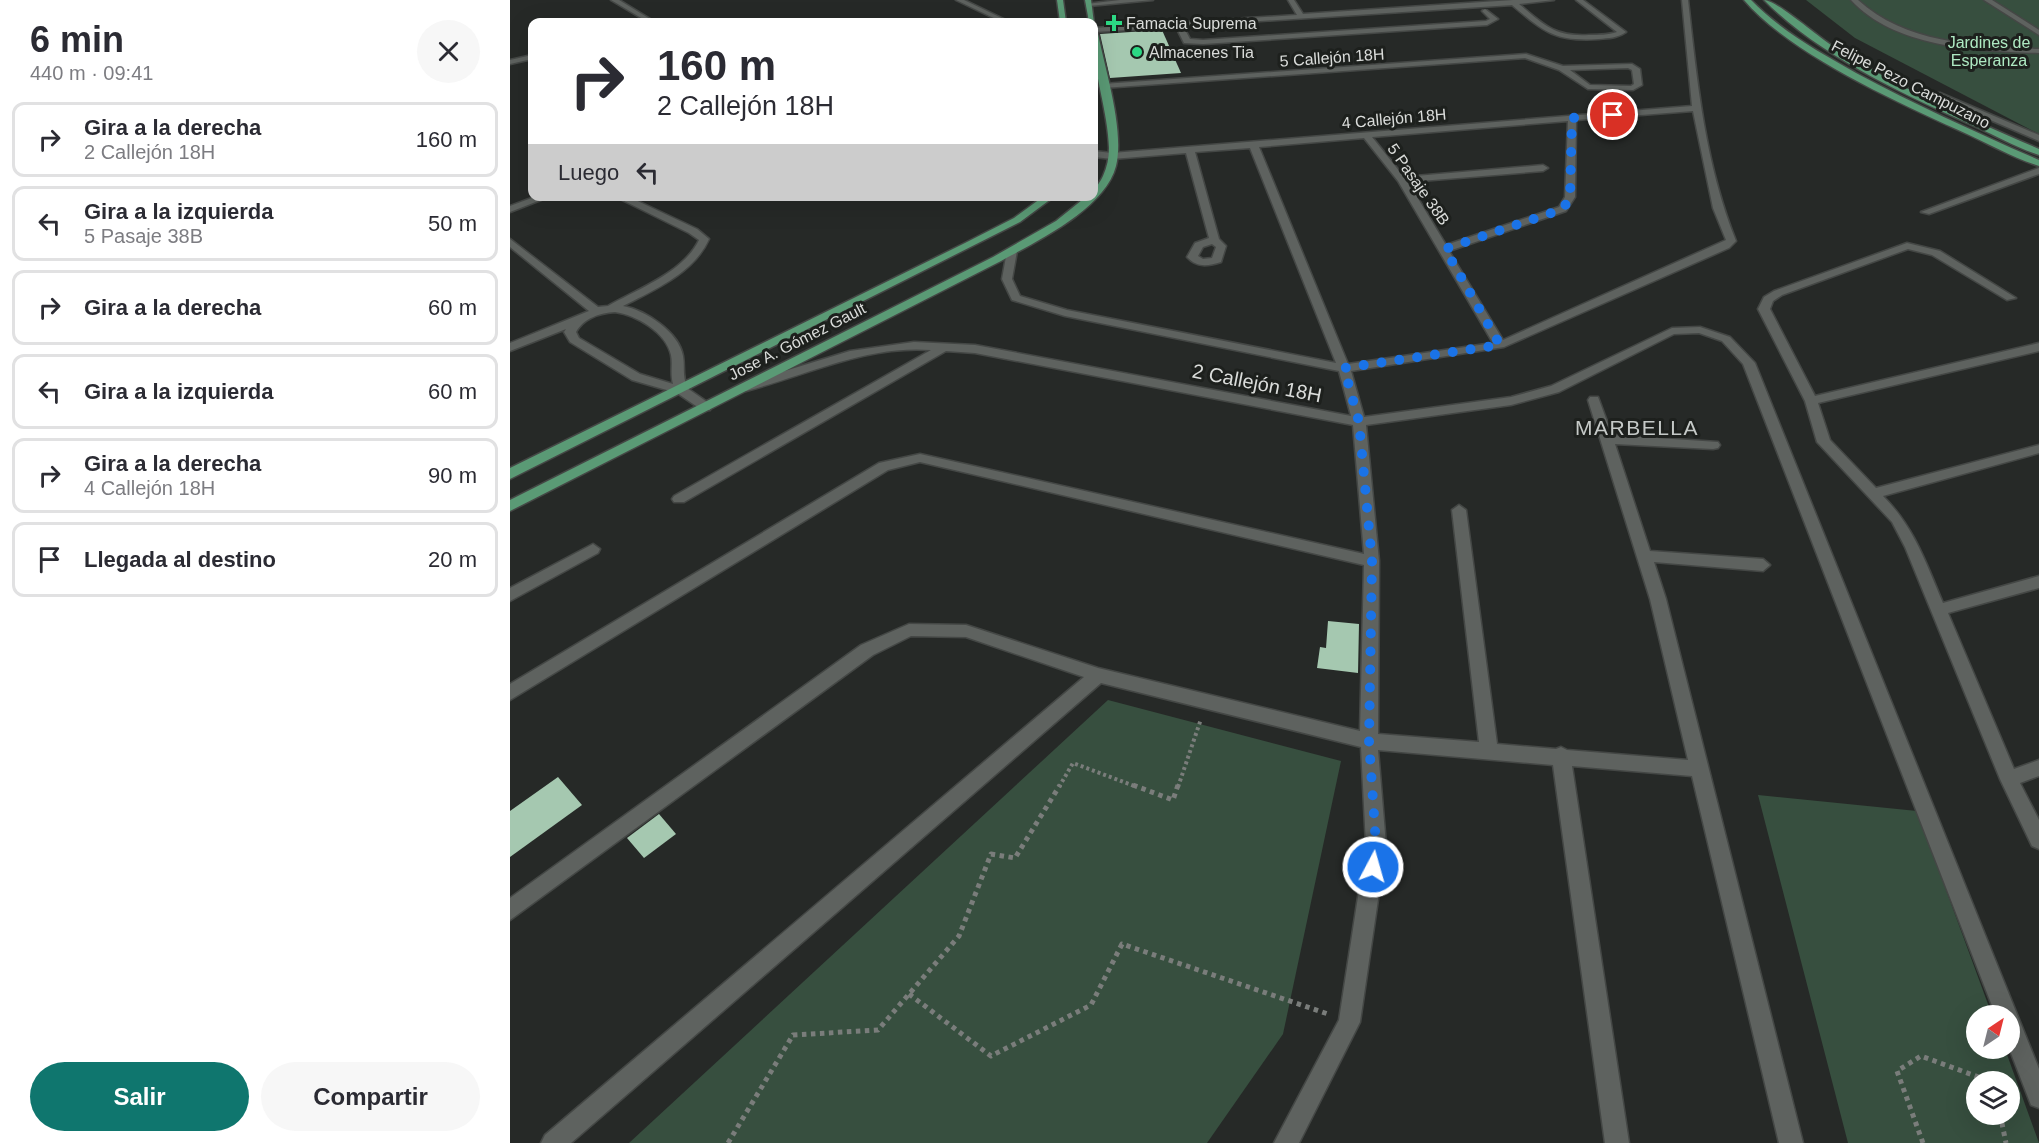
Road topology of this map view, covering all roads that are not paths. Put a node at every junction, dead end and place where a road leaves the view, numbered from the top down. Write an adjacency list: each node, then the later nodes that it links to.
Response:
1 (614, 0): 17 (street)
2 (959, 0): 18 (street)
3 (1060, 0): 19 (main road)
4 (1150, 0): 13 (street)
5 (1291, 0): 16 (street)
6 (1551, 0): 14 (street)
7 (1579, 0): 14 (street)
8 (1685, 0): 31 (street)
9 (1747, 0): 40 (main road, Felipe Pezo Campuzano)
10 (1767, 0): 37 (main road, Felipe Pezo Campuzano)
11 (1854, 0): 24 (street)
12 (1987, 0): 23 (street)
13 (1088, 2): 20 (main road)
14 (1513, 2): 15 (street)
15 (1482, 5): 16 (street); 21 (street)
16 (1301, 16): 21 (street)
17 (645, 18)
18 (998, 18)
19 (1062, 18)
20 (1091, 18)
21 (1178, 24): 22 (street)
22 (1098, 30)
23 (2039, 33)
24 (2039, 51)
25 (1098, 55): 29 (main road, Jose A. Gómez Gault)
26 (528, 58): 27 (street)
27 (510, 62)
28 (1562, 68): 28 (street); 29 (street, 5 Callejón 18H)
29 (1103, 86): 39 (main road, Jose A. Gómez Gault)
30 (1940, 95): 34 (street)
31 (1696, 108): 32 (street, 4 Callejón 18H); 60 (street, 2 Callejón 18H)
32 (1572, 118): 33 (street, 4 Callejón 18H); 54 (street)
33 (1366, 135): 35 (street, 4 Callejón 18H); 44 (street, 5 Pasaje 38B)
34 (2039, 138)
35 (1253, 144): 36 (street, 4 Callejón 18H); 64 (street)
36 (1190, 150): 39 (street, 4 Callejón 18H); 52 (street)
37 (2038, 151): 40 (street)
38 (1098, 154): 39 (street, 4 Callejón 18H)
39 (1112, 156): 45 (main road, Jose A. Gómez Gault)
40 (2022, 156): 41 (main road, Felipe Pezo Campuzano)
41 (2039, 163)
42 (1543, 168): 44 (street)
43 (2039, 171): 51 (street)
44 (1402, 180): 54 (street, 5 Pasaje 38B)
45 (1098, 190)
46 (533, 201): 50 (street)
47 (629, 201): 57 (street)
48 (1044, 201): 65 (main road, Jose A. Gómez Gault)
49 (1087, 201): 55 (main road, Jose A. Gómez Gault)
50 (510, 209)
51 (1926, 212)
52 (1214, 240)
53 (510, 243): 58 (street)
54 (1445, 249): 60 (street, 5 Pasaje 38B)
55 (1012, 251): 64 (street, 2 Callejón 18H); 66 (main road, Jose A. Gómez Gault)
56 (2011, 298): 68 (street)
57 (612, 308): 58 (street); 65 (street)
58 (596, 311): 59 (street)
59 (579, 320): 61 (street); 65 (street)
60 (1500, 345): 64 (street, 2 Callejón 18H)
61 (510, 347)
62 (944, 347): 66 (street, 2 Callejón 18H); 70 (street, 2 Callejón 18H); 76 (street)
63 (2039, 347): 68 (street)
64 (1344, 368): 70 (street)
65 (681, 390): 69 (street); 74 (main road, Jose A. Gómez Gault)
66 (738, 390): 69 (main road, Jose A. Gómez Gault)
67 (1594, 400): 71 (street)
68 (1811, 401): 75 (street)
69 (706, 407): 77 (main road, Jose A. Gómez Gault)
70 (1359, 422): 81 (street); 96 (street, 2 Callejón 18H)
71 (1607, 439): 72 (street); 80 (street)
72 (1713, 445)
73 (2039, 449): 75 (street)
74 (510, 474)
75 (1873, 494): 85 (street)
76 (679, 499)
77 (510, 506)
78 (1459, 510): 89 (street)
79 (594, 549): 84 (street)
80 (1644, 556): 82 (street); 92 (street)
81 (1372, 561): 87 (street); 88 (street)
82 (1763, 565)
83 (2039, 582): 85 (street)
84 (510, 595)
85 (1938, 610): 93 (street)
86 (1098, 675): 88 (street); 95 (street); 99 (street)
87 (510, 693)
88 (1369, 741): 89 (street); 100 (street)
89 (1489, 750): 90 (street)
90 (1561, 755): 92 (street); 101 (street)
91 (2039, 768): 93 (street)
92 (1700, 769): 102 (street)
93 (2009, 779): 94 (street)
94 (2039, 840)
95 (510, 910)
96 (2003, 1005)
97 (2020, 1049): 98 (street)
98 (2039, 1097)
99 (553, 1143)
100 (1286, 1143)
101 (1617, 1143)
102 (1791, 1143)

